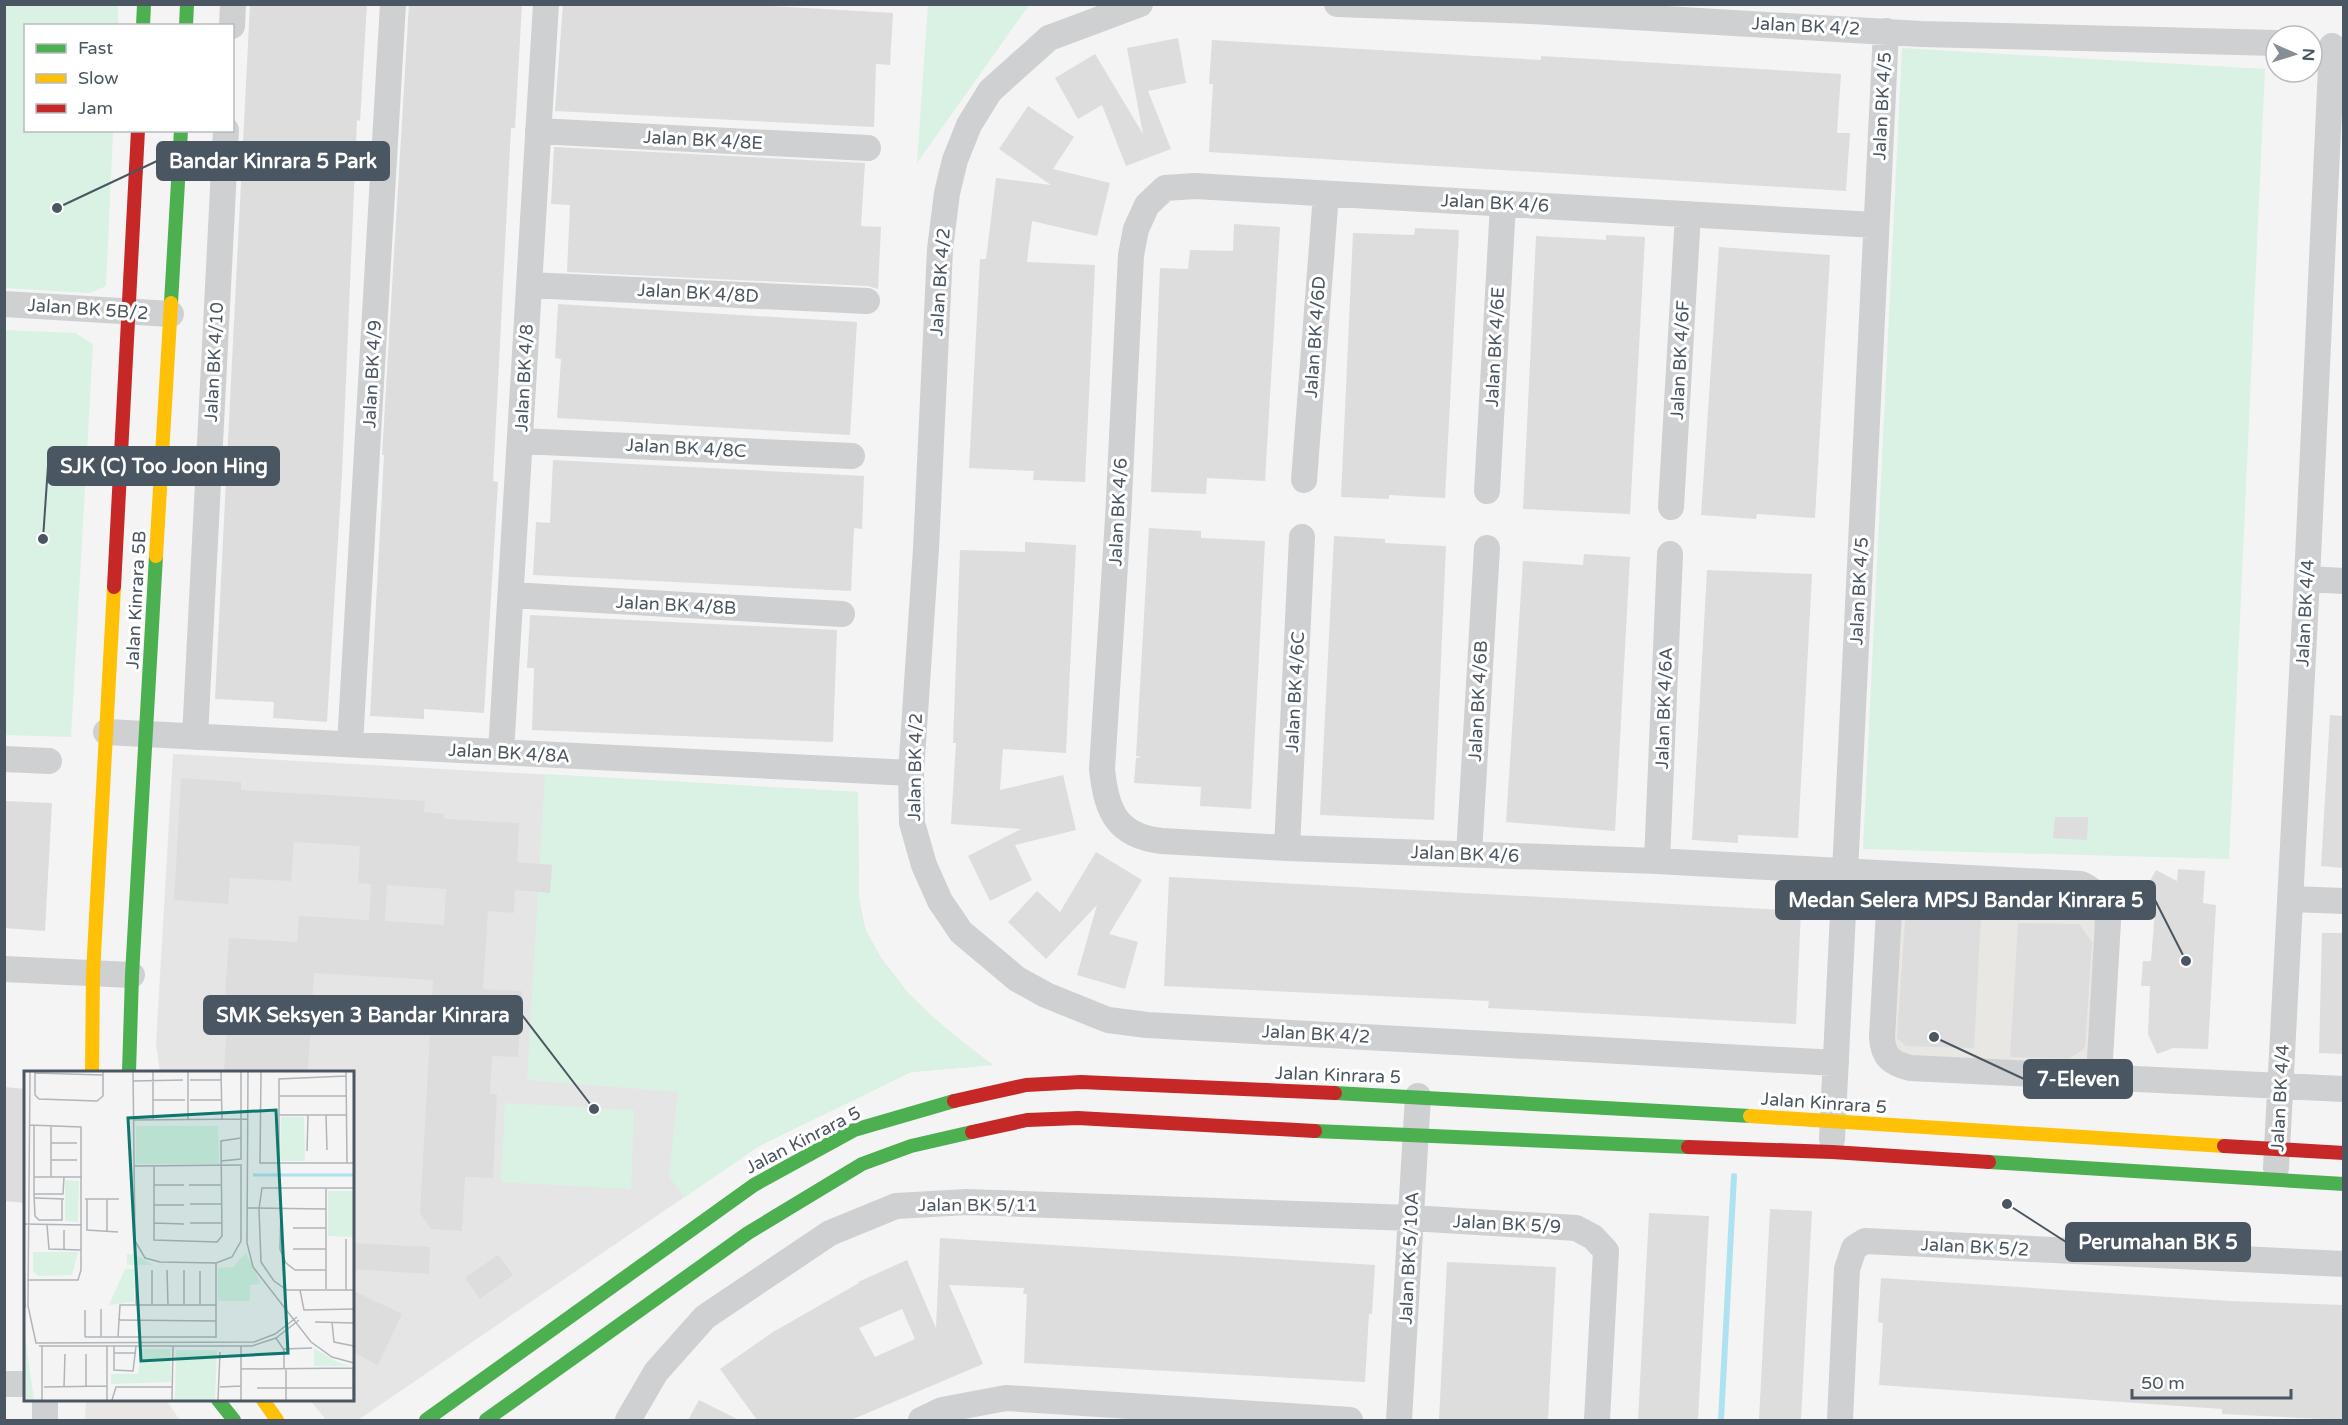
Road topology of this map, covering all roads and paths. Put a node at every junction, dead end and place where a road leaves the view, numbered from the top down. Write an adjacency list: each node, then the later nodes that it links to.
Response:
1 (144, 4): 8 (main road)
2 (187, 4): 9 (main road)
3 (233, 4): 10 (street)
4 (393, 4): 44 (street, Jalan BK 4/9)
5 (546, 4): 14 (street, Jalan BK 4/8)
6 (1140, 4): 48 (street, Jalan BK 4/2)
7 (1337, 4): 11 (street, Jalan BK 4/2)
8 (143, 24)
9 (186, 24)
10 (232, 24)
11 (1886, 31): 12 (street, Jalan BK 4/2); 22 (street, Jalan BK 4/5)
12 (2264, 43)
13 (2329, 46): 23 (street, Jalan BK 4/4)
14 (538, 131): 18 (street, Jalan BK 4/8E); 24 (street, Jalan BK 4/8)
15 (138, 132): 27 (main road, Jalan Kinrara 5B)
16 (181, 132): 28 (main road, Jalan Kinrara 5B)
17 (226, 132): 43 (street, Jalan BK 4/10)
18 (868, 148)
19 (1326, 194): 20 (street, Jalan BK 4/6); 31 (street, Jalan BK 4/6D); 49 (street, Jalan BK 4/6)
20 (1503, 204): 21 (street, Jalan BK 4/6); 32 (street, Jalan BK 4/6E)
21 (1688, 214): 22 (street, Jalan BK 4/6); 33 (street, Jalan BK 4/6F)
22 (1875, 225): 52 (street, Jalan BK 4/5)
23 (2333, 235): 37 (street, Jalan BK 4/4)
24 (529, 285): 25 (street, Jalan BK 4/8D); 29 (street, Jalan BK 4/8)
25 (867, 301)
26 (4, 304): 27 (street, Jalan BK 5B/2)
27 (129, 312): 28 (street, Jalan BK 5B/2); 41 (main road, Jalan Kinrara 5B)
28 (171, 314): 42 (main road, Jalan Kinrara 5B)
29 (520, 441): 30 (street, Jalan BK 4/8C); 39 (street, Jalan BK 4/8)
30 (852, 456)
31 (1304, 480)
32 (1487, 491)
33 (1671, 507)
34 (1302, 537): 49 (street, Jalan BK 4/6C)
35 (1487, 548): 50 (street, Jalan BK 4/6B)
36 (1670, 554): 51 (street, Jalan BK 4/6A)
37 (2307, 579): 38 (street); 54 (street, Jalan BK 4/4)
38 (2343, 581)
39 (511, 595): 40 (street, Jalan BK 4/8B); 45 (street, Jalan BK 4/8)
40 (842, 614)
41 (106, 732): 42 (street, Jalan BK 4/8A); 57 (main road, Jalan Kinrara 5B)
42 (146, 734): 43 (street, Jalan BK 4/8A); 58 (main road, Jalan Kinrara 5B)
43 (195, 737): 44 (street, Jalan BK 4/8A)
44 (350, 744): 45 (street, Jalan BK 4/8A)
45 (501, 752): 48 (street, Jalan BK 4/8A)
46 (4, 759): 47 (street)
47 (49, 761)
48 (911, 773): 59 (street, Jalan BK 4/2)
49 (1287, 848): 50 (street, Jalan BK 4/6)
50 (1469, 855): 51 (street, Jalan BK 4/6)
51 (1657, 861): 52 (street, Jalan BK 4/6)
52 (1845, 872): 53 (street, Jalan BK 4/6); 59 (street, Jalan BK 4/5)
53 (1891, 874): 62 (street, Jalan BK 4/6); 62 (street)
54 (2291, 899): 55 (street); 63 (street, Jalan BK 4/4)
55 (2343, 901)
56 (4, 969): 57 (street)
57 (93, 974): 58 (street); 60 (main road, Jalan Kinrara 5B)
58 (132, 975): 61 (main road, Jalan Kinrara 5B)
59 (1836, 1063): 66 (street, Jalan BK 4/5)
60 (92, 1071)
61 (129, 1071)
62 (2099, 1076): 63 (street)
63 (2280, 1085): 64 (street); 68 (street, Jalan BK 4/4)
64 (2343, 1089)
65 (1418, 1096): 66 (main road, Jalan Kinrara 5); 67 (street, Jalan BK 5/10A); 83 (main road, Jalan Kinrara 5)
66 (1833, 1121): 68 (main road, Jalan Kinrara 5); 69 (street, Jalan BK 4/5)
67 (1416, 1137): 69 (main road); 73 (street, Jalan BK 5/10A); 84 (main road)
68 (2277, 1149): 70 (main road, Jalan Kinrara 5); 71 (street, Jalan BK 4/4)
69 (1832, 1152): 71 (main road)
70 (2343, 1153)
71 (2276, 1180): 72 (main road)
72 (2343, 1184)
73 (1411, 1218): 85 (street, Jalan BK 5/11); 88 (street, Jalan BK 5/10A); 89 (street, Jalan BK 5/9)
74 (2343, 1264): 90 (street, Jalan BK 5/2)
75 (4, 1384): 76 (street)
76 (24, 1384)
77 (45, 1401): 80 (street)
78 (219, 1401): 81 (main road)
79 (264, 1401): 82 (main road)
80 (45, 1420)
81 (234, 1420)
82 (277, 1420)
83 (426, 1420)
84 (486, 1420)
85 (628, 1420)
86 (921, 1420): 87 (street)
87 (1350, 1420)
88 (1399, 1420)
89 (1597, 1420)
90 (1840, 1420)

